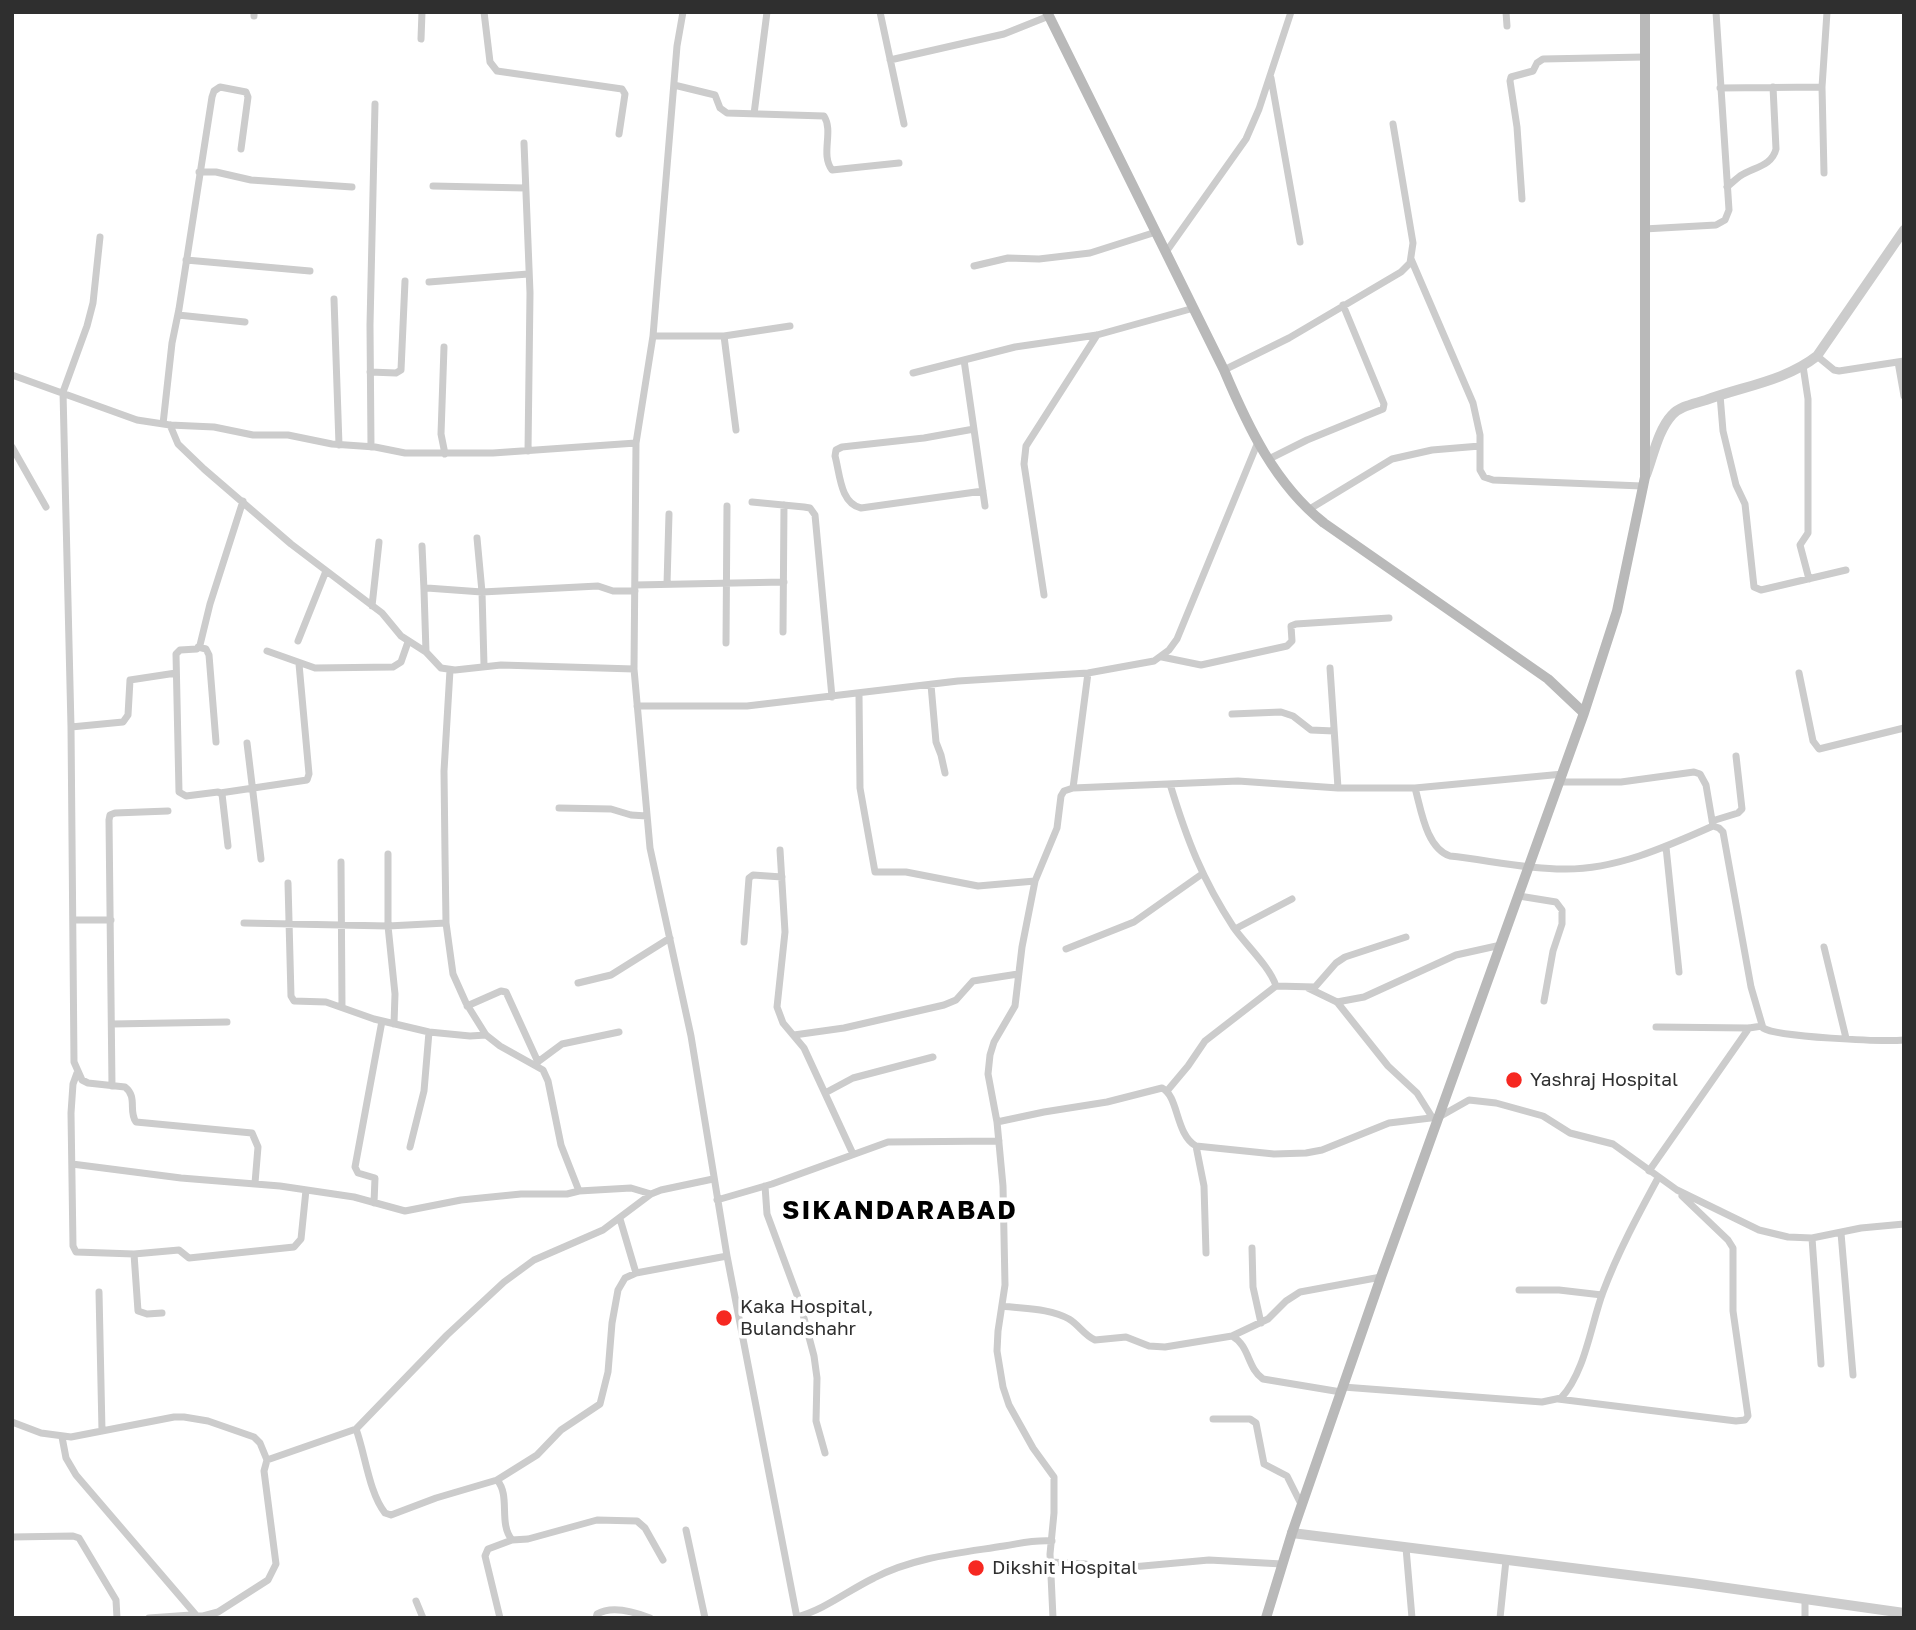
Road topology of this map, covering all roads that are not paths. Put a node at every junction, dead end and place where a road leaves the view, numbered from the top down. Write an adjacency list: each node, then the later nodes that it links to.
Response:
1 (422, 12): 13 (street)
2 (484, 12): 25 (street)
3 (683, 12): 17 (street)
4 (768, 12): 22 (street)
5 (880, 12): 15 (street)
6 (1291, 12): 16 (street)
7 (1506, 12): 12 (street)
8 (1644, 12): 14 (main road)
9 (1716, 12): 20 (street)
10 (1826, 12): 19 (street)
11 (1048, 14): 15 (street); 38 (main road)
12 (1507, 26)
13 (421, 39)
14 (1644, 57): 35 (street); 36 (main road)
15 (890, 60): 23 (street)
16 (1270, 74): 40 (street); 41 (street)
17 (674, 85): 22 (street); 56 (street)
18 (1773, 87): 19 (street); 20 (street); 33 (street)
19 (1822, 87): 30 (street)
20 (1720, 88): 33 (street)
21 (375, 104): 64 (street)
22 (754, 114): 28 (street)
23 (904, 124)
24 (1393, 124): 42 (street)
25 (619, 134)
26 (524, 143): 34 (street)
27 (241, 149): 29 (street)
28 (899, 163)
29 (200, 172): 32 (street); 43 (street)
30 (1824, 173)
31 (433, 186): 34 (street)
32 (352, 187)
33 (1727, 187): 36 (street)
34 (525, 188): 46 (street)
35 (1522, 199)
36 (1644, 229): 82 (main road)
37 (1904, 230): 59 (street)
38 (1156, 232): 41 (main road); 44 (street)
39 (100, 237): 67 (street)
40 (1300, 242)
41 (1166, 252): 51 (main road)
42 (1411, 259): 50 (street); 76 (street)
43 (186, 260): 45 (street); 52 (street)
44 (974, 266)
45 (310, 271)
46 (528, 274): 48 (street); 79 (street)
47 (405, 281): 64 (street)
48 (429, 282)
49 (334, 299): 75 (street)
50 (1343, 305): 63 (street); 81 (street)
51 (1194, 309): 55 (street); 63 (main road)
52 (178, 314): 53 (street); 70 (street)
53 (245, 322)
54 (790, 326): 57 (street)
55 (1097, 335): 60 (street); 104 (street)
56 (653, 336): 57 (street); 74 (street)
57 (724, 336): 72 (street)
58 (444, 347): 80 (street)
59 (1817, 356): 61 (street); 62 (street)
60 (964, 360): 65 (street); 71 (street)
61 (1901, 361): 69 (street)
62 (1803, 366): 68 (street); 97 (street)
63 (1224, 370): 73 (main road)
64 (370, 372): 78 (street)
65 (913, 373)
66 (12, 375): 67 (street)
67 (63, 392): 70 (street); 129 (street)
68 (1715, 396): 82 (street); 97 (street)
69 (1904, 396)
70 (166, 425): 75 (street); 84 (street)
71 (974, 429): 83 (street); 83 (street)
72 (736, 430)
73 (1258, 442): 81 (main road); 114 (street)
74 (636, 443): 79 (street); 101 (street)
75 (339, 445): 78 (street)
76 (1480, 446): 82 (street); 90 (street)
77 (12, 447): 89 (street)
78 (370, 447): 80 (street)
79 (528, 452): 80 (street)
80 (445, 454)
81 (1269, 459): 90 (main road)
82 (1644, 482): 127 (main road)
83 (983, 491): 88 (street)
84 (243, 501): 96 (street); 111 (street)
85 (752, 502): 86 (street)
86 (784, 505): 98 (street); 125 (street)
87 (727, 506): 99 (street)
88 (985, 506)
89 (46, 507)
90 (1308, 510): 127 (main road)
91 (669, 514): 100 (street)
92 (477, 538): 103 (street)
93 (379, 542): 105 (street)
94 (422, 546): 102 (street)
95 (1846, 570): 97 (street)
96 (326, 571): 105 (street); 108 (street)
97 (1809, 579)
98 (784, 582): 99 (street); 107 (street)
99 (727, 583): 100 (street); 110 (street)
100 (667, 584): 101 (street)
101 (635, 588): 103 (street); 118 (street)
102 (424, 590): 103 (street); 113 (street)
103 (482, 592): 116 (street)
104 (1044, 595)
105 (372, 606): 109 (street)
106 (1389, 618): 114 (street)
107 (783, 632)
108 (299, 641)
109 (408, 642): 113 (street); 115 (street)
110 (726, 643)
111 (198, 647): 120 (street); 132 (street)
112 (267, 651): 115 (street)
113 (426, 652): 119 (street)
114 (1162, 657): 121 (street)
115 (299, 664): 138 (street)
116 (484, 665): 118 (street); 119 (street)
117 (1330, 668): 131 (street)
118 (634, 669): 126 (street)
119 (450, 670): 163 (street)
120 (176, 673): 129 (street); 142 (street)
121 (1088, 673): 123 (street); 139 (street)
122 (1799, 673): 130 (street)
123 (931, 685): 124 (street); 135 (street)
124 (859, 694): 125 (street); 156 (street)
125 (832, 697): 126 (street)
126 (637, 706): 145 (street)
127 (1584, 713): 136 (main road)
128 (1231, 714): 131 (street)
129 (71, 727): 160 (street)
130 (1904, 728)
131 (1334, 731): 140 (street)
132 (216, 742)
133 (247, 743): 138 (street)
134 (1735, 756): 146 (street)
135 (945, 773)
136 (1562, 778): 141 (street); 146 (street); 153 (main road)
137 (1170, 784): 139 (street); 140 (street); 154 (street)
138 (252, 788): 142 (street); 151 (street)
139 (1073, 788): 156 (street)
140 (1338, 788): 141 (street)
141 (1415, 788): 153 (street)
142 (220, 793): 147 (street)
143 (559, 808): 145 (street)
144 (168, 811): 161 (street)
145 (647, 816): 169 (street)
146 (1712, 824): 148 (street); 187 (street)
147 (228, 846)
148 (1666, 846): 153 (street); 174 (street)
149 (780, 850): 155 (street)
150 (388, 854): 166 (street)
151 (261, 859)
152 (341, 862): 165 (street)
153 (1530, 866): 158 (main road)
154 (1202, 874): 167 (street); 173 (street)
155 (782, 877): 170 (street); 193 (street)
156 (1035, 881): 175 (street)
157 (288, 883): 164 (street)
158 (1519, 896): 171 (main road); 179 (street)
159 (1292, 899): 167 (street)
160 (73, 920): 161 (street); 198 (street)
161 (111, 920): 185 (street)
162 (244, 923): 164 (street)
163 (446, 923): 166 (street); 181 (street)
164 (289, 924): 165 (street); 182 (street)
165 (340, 925): 166 (street); 182 (street)
166 (388, 926): 186 (street)
167 (1235, 929): 177 (street)
168 (1406, 937): 178 (street)
169 (670, 938): 176 (street); 211 (street)
170 (744, 942)
171 (1501, 945): 180 (street); 202 (main road)
172 (1824, 947): 194 (street)
173 (1066, 950)
174 (1679, 972)
175 (1018, 974): 193 (street); 203 (street)
176 (578, 982)
177 (1276, 985): 178 (street); 200 (street)
178 (1308, 988): 180 (street)
179 (1544, 1001)
180 (1337, 1002): 202 (street)
181 (467, 1006): 192 (street); 197 (street)
182 (342, 1007): 183 (street)
183 (382, 1021): 186 (street); 219 (street)
184 (228, 1022): 185 (street)
185 (112, 1024): 199 (street)
186 (394, 1024): 190 (street)
187 (1762, 1026): 189 (street); 194 (street)
188 (1656, 1027): 189 (street)
189 (1749, 1028): 209 (street)
190 (429, 1031): 192 (street); 206 (street)
191 (619, 1032): 197 (street)
192 (486, 1035): 197 (street)
193 (794, 1035): 201 (street)
194 (1846, 1038): 195 (street)
195 (1904, 1040)
196 (933, 1057): 201 (street)
197 (536, 1063): 216 (street)
198 (77, 1073): 199 (street); 208 (street)
199 (112, 1086): 212 (street)
200 (1167, 1091): 203 (street); 205 (street)
201 (825, 1093): 207 (street)
202 (1436, 1117): 205 (street); 209 (street); 229 (main road)
203 (997, 1122): 204 (street)
204 (999, 1142): 207 (street); 233 (street)
205 (1196, 1146): 225 (street)
206 (410, 1147)
207 (853, 1154): 213 (street)
208 (72, 1164): 212 (street); 226 (street)
209 (1649, 1171): 210 (street)
210 (1658, 1178): 215 (street); 232 (street)
211 (713, 1180): 217 (street); 218 (street)
212 (255, 1183): 214 (street)
213 (765, 1186): 218 (street); 246 (street)
214 (306, 1190): 219 (street); 226 (street)
215 (1676, 1190): 223 (street); 240 (street)
216 (579, 1191): 217 (street); 219 (street)
217 (650, 1194): 220 (street)
218 (718, 1200): 227 (street)
219 (374, 1203)
220 (620, 1219): 228 (street); 243 (street)
221 (1904, 1224): 222 (street)
222 (1841, 1233): 223 (street); 238 (street)
223 (1812, 1238): 237 (street)
224 (1252, 1248): 235 (street)
225 (1206, 1253)
226 (134, 1255): 234 (street)
227 (727, 1256): 228 (street); 264 (street)
228 (636, 1273): 248 (street)
229 (1381, 1277): 235 (street); 239 (main road)
230 (1519, 1290): 232 (street)
231 (99, 1292): 244 (street)
232 (1602, 1295): 240 (street)
233 (1002, 1306): 236 (street); 254 (street)
234 (162, 1313)
235 (1261, 1323): 236 (street)
236 (1232, 1336): 239 (street)
237 (1821, 1364)
238 (1853, 1375)
239 (1342, 1389): 240 (street); 249 (main road)
240 (1558, 1399)
241 (1213, 1419): 249 (street)
242 (12, 1422): 245 (street)
243 (356, 1429): 247 (street); 248 (street)
244 (102, 1431): 245 (street); 247 (street)
245 (66, 1437): 263 (street)
246 (825, 1453)
247 (267, 1460): 263 (street)
248 (497, 1480): 253 (street)
249 (1302, 1505): 251 (main road)
250 (686, 1531): 271 (street)
251 (1292, 1533): 255 (street); 259 (main road)
252 (12, 1537): 265 (street)
253 (512, 1540): 256 (street); 268 (street)
254 (1052, 1541): 258 (street); 264 (street)
255 (1406, 1548): 257 (street); 274 (street)
256 (663, 1560)
257 (1506, 1560): 260 (street); 275 (street)
258 (1051, 1562): 259 (street); 272 (street)
259 (1282, 1564): 273 (main road)
260 (1805, 1599): 262 (street); 276 (street)
261 (416, 1601): 267 (street)
262 (1904, 1613)
263 (209, 1615): 266 (street)
264 (797, 1617)
265 (117, 1618)
266 (149, 1618)
267 (423, 1618)
268 (500, 1618)
269 (596, 1618): 270 (street)
270 (650, 1618)
271 (705, 1618)
272 (1053, 1618)
273 (1266, 1618)
274 (1412, 1618)
275 (1500, 1618)
276 (1805, 1618)

